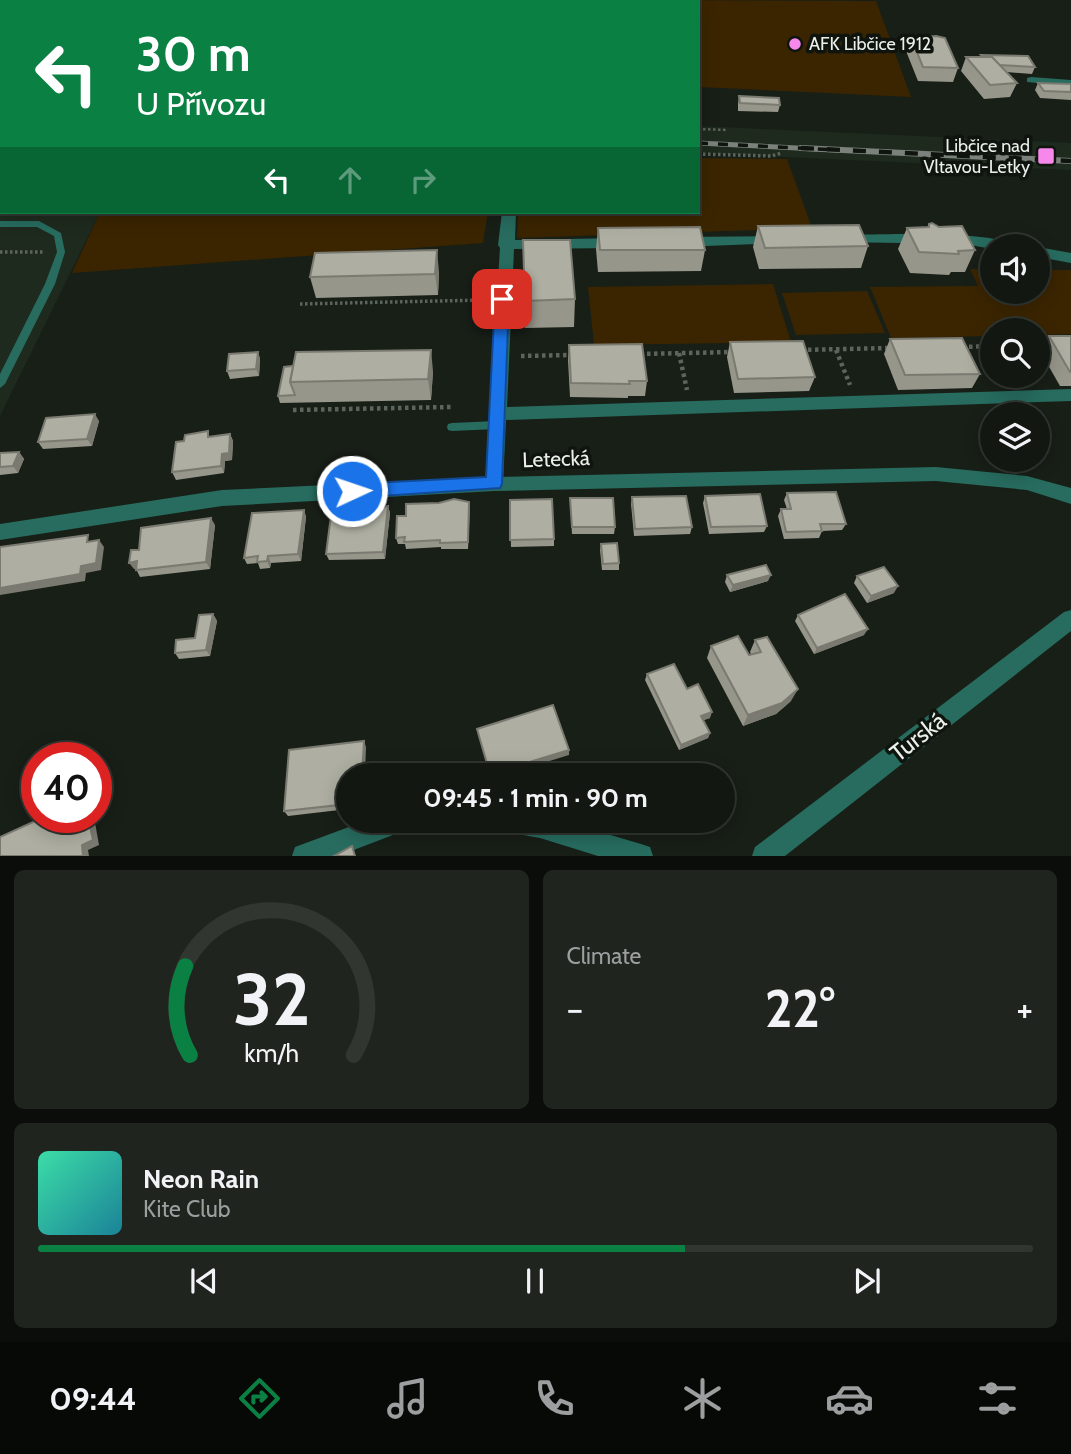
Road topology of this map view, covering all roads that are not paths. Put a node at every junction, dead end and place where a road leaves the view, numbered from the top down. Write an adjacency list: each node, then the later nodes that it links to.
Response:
1 (1031, 80): 2 (street)
2 (1071, 83)
3 (509, 214): 10 (street)
4 (0, 224): 13 (lane)
5 (795, 240): 9 (street)
6 (822, 240): 7 (street)
7 (980, 242)
8 (631, 243): 10 (street)
9 (658, 243)
10 (505, 245): 15 (street)
11 (1050, 254): 12 (street)
12 (1071, 258)
13 (0, 384)
14 (1071, 395): 15 (street)
15 (497, 415): 16 (lane); 17 (street)
16 (452, 427)
17 (494, 484): 18 (street, Letecká); 19 (street, Letecká)
18 (1071, 496)
19 (0, 532)
20 (1071, 619): 25 (street, Turská)
21 (365, 833): 23 (street)
22 (564, 833): 24 (street)
23 (304, 856)
24 (642, 856)
25 (764, 856)

